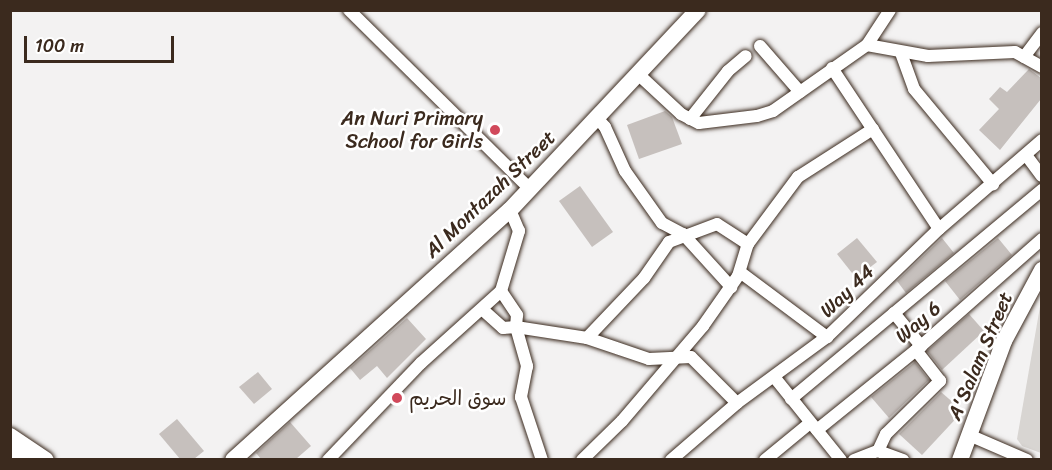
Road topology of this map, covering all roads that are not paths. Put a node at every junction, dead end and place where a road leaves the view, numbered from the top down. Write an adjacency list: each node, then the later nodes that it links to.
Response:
1 (349, 10): 21 (street)
2 (698, 10): 12 (street, Al Montazah Street)
3 (890, 10): 5 (street)
4 (1041, 33): 9 (street)
5 (867, 45): 7 (street); 11 (street)
6 (760, 46): 13 (street)
7 (901, 53): 9 (street); 20 (street)
8 (746, 56): 15 (street)
9 (1024, 57): 10 (street)
10 (1041, 67)
11 (832, 68): 13 (street); 16 (street)
12 (638, 74): 14 (street, Al Montazah Street); 15 (street)
13 (800, 92): 15 (street)
14 (597, 118): 21 (street, Al Montazah Street); 25 (street)
15 (690, 119)
16 (873, 129): 24 (street); 27 (street)
17 (1041, 140): 18 (street, Way 44)
18 (1026, 155): 19 (street); 20 (street, Way 44)
19 (1041, 176)
20 (993, 184): 24 (street, Way 44)
21 (530, 189): 23 (street, Al Montazah Street)
22 (1041, 190): 33 (street)
23 (510, 210): 31 (street); 40 (street, Al Montazah Street)
24 (939, 229): 35 (street, Way 44)
25 (683, 234): 27 (street); 30 (street); 36 (street)
26 (1041, 239): 37 (street, Way 6)
27 (748, 244): 29 (street)
28 (1041, 270): 44 (street, A'Salam Street)
29 (740, 272): 30 (street); 35 (street)
30 (731, 287): 38 (street)
31 (501, 291): 32 (street); 34 (street)
32 (483, 310): 34 (street); 52 (street)
33 (894, 313): 37 (street); 41 (street)
34 (516, 327): 36 (street); 53 (street)
35 (827, 337): 39 (street, Way 44)
36 (587, 338): 38 (street)
37 (918, 348): 43 (street, Way 6); 46 (street)
38 (677, 356): 42 (street); 54 (street)
39 (774, 378): 41 (street); 42 (street, Way 44)
40 (302, 397): 50 (street, Al Montazah Street); 51 (street, Al Montazah Street)
41 (791, 399): 43 (street)
42 (737, 403): 55 (street, Way 44)
43 (813, 426): 56 (street, Way 6); 57 (street)
44 (969, 435): 60 (street, A'Salam Street); 61 (street)
45 (10, 436): 49 (street)
46 (878, 451): 58 (street); 59 (street)
47 (10, 452): 48 (street)
48 (22, 459)
49 (46, 459)
50 (218, 459)
51 (233, 459)
52 (328, 459)
53 (542, 459)
54 (582, 459)
55 (671, 459)
56 (765, 459)
57 (841, 459)
58 (854, 459)
59 (903, 459)
60 (960, 459)
61 (1027, 459)

